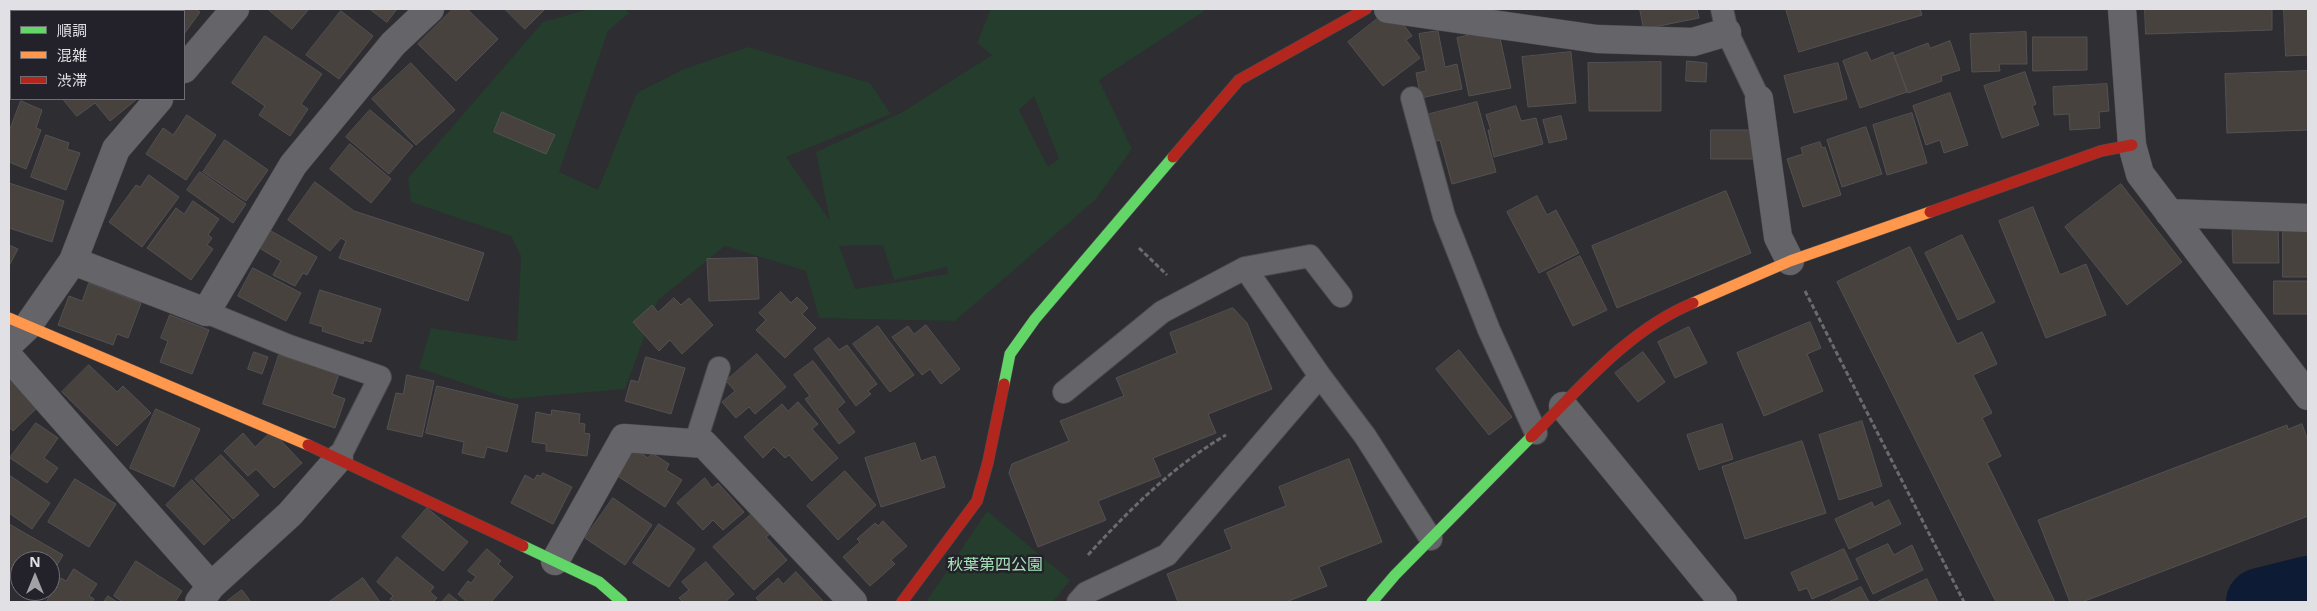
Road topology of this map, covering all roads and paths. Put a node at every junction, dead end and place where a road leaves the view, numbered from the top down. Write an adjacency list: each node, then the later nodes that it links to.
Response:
1 (236, 9): 8 (street)
2 (430, 9): 21 (street)
3 (1366, 9): 39 (street)
4 (1388, 9): 6 (street)
5 (2122, 9): 12 (street)
6 (1448, 13): 7 (street)
7 (1725, 20): 10 (lane)
8 (185, 68)
9 (1412, 98): 29 (lane)
10 (1759, 99): 17 (street)
11 (158, 100): 16 (street)
12 (2132, 145): 13 (street); 17 (street)
13 (2169, 213): 14 (street); 27 (street)
14 (2308, 218)
15 (1133, 243): 19 (path)
16 (73, 261): 21 (street); 22 (street)
17 (1790, 261): 28 (street); 43 (path)
18 (1245, 268): 20 (lane); 25 (lane); 26 (lane)
19 (1162, 270)
20 (1341, 296)
21 (206, 312): 32 (lane)
22 (15, 330): 32 (street)
23 (9, 356): 36 (street)
24 (719, 368): 31 (lane)
25 (1320, 376): 33 (lane); 40 (lane)
26 (1064, 392)
27 (2308, 396)
28 (1563, 406): 29 (street); 42 (street)
29 (1536, 433): 33 (street)
30 (1228, 434): 34 (path)
31 (695, 444): 35 (street); 38 (street)
32 (338, 458): 35 (street); 36 (street)
33 (1430, 539): 41 (street)
34 (1086, 558)
35 (555, 561): 37 (street)
36 (205, 594)
37 (622, 602)
38 (853, 602)
39 (902, 602)
40 (1078, 602)
41 (1372, 602)
42 (1723, 602)
43 (1964, 602)

